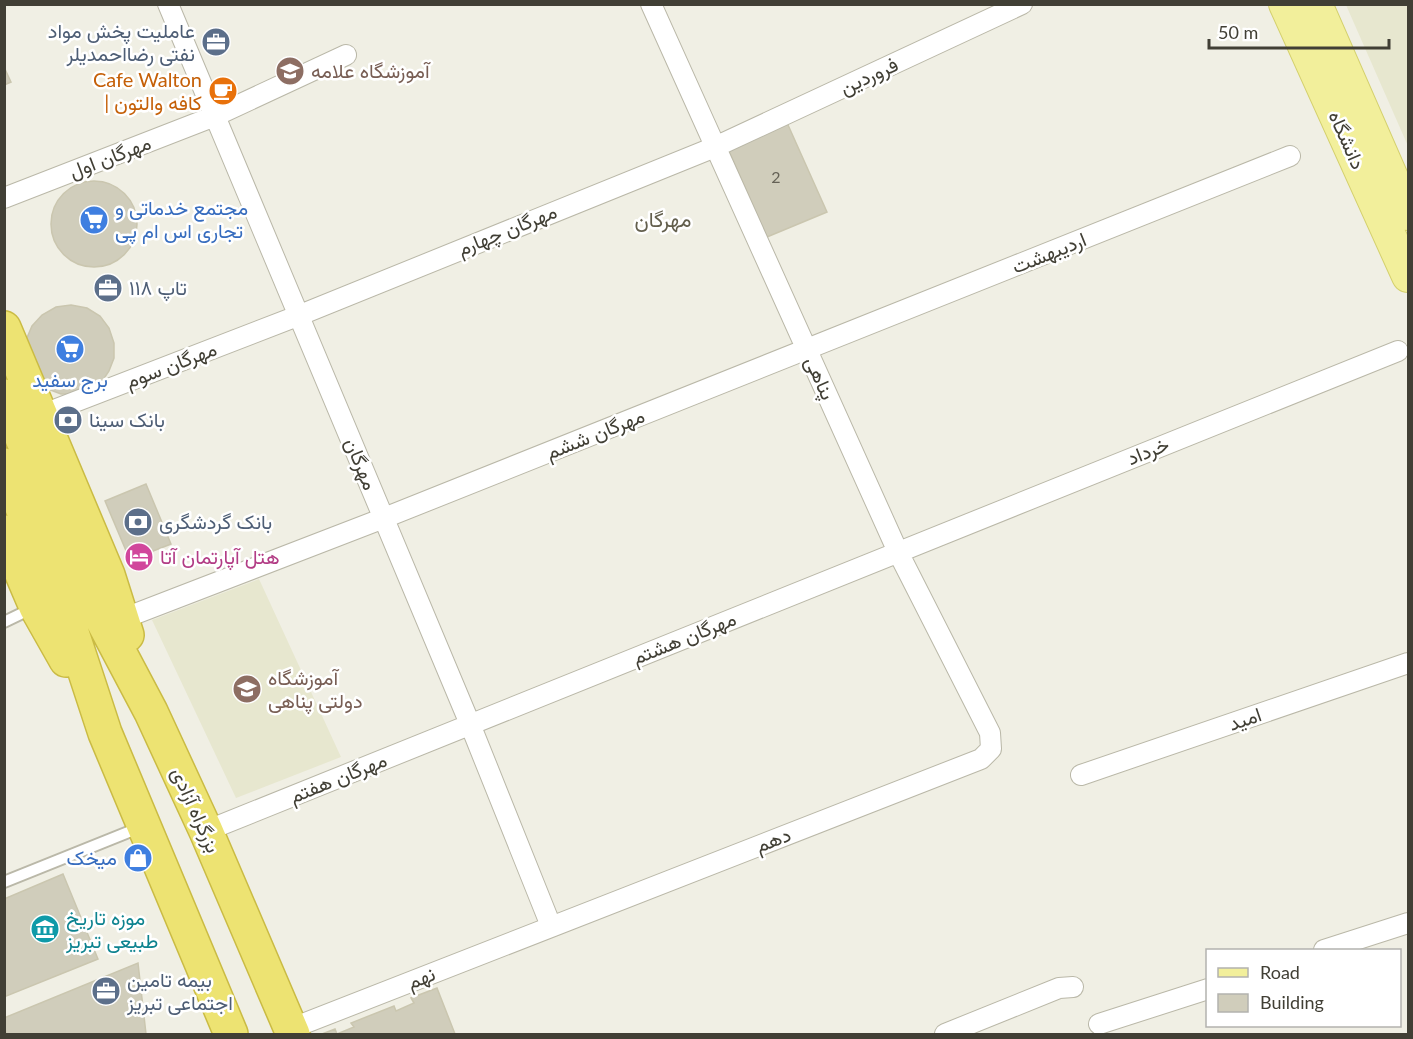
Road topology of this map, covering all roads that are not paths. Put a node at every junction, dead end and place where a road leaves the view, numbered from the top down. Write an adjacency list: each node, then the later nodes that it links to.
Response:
1 (168, 4): 7 (street, مهرگان)
2 (651, 4): 8 (street, پناهی)
3 (1022, 4): 8 (street, فروردین)
4 (1285, 4): 12 (main road, دانشگاه)
5 (1316, 4): 11 (main road, دانشگاه)
6 (346, 55): 7 (street, مهرگان اول)
7 (215, 116): 10 (street, مهرگان اول); 13 (street, مهرگان)
8 (715, 147): 13 (street, مهرگان چهارم); 15 (street, پناهی)
9 (1290, 156): 15 (street, اردیبهشت)
10 (4, 198)
11 (1408, 214)
12 (1408, 276)
13 (300, 315): 18 (street, مهرگان سوم); 20 (street, مهرگان)
14 (4, 328): 18 (highway)
15 (807, 350): 20 (street, مهرگان ششم); 22 (street, پناهی)
16 (1398, 351): 22 (street, خرداد)
17 (4, 396): 23 (highway)
18 (41, 415): 24 (highway)
19 (4, 465): 23 (highway)
20 (384, 518): 24 (street, مهرگان ششم); 28 (street, مهرگان)
21 (4, 532): 23 (highway)
22 (898, 552): 28 (street, مهرگان هشتم); 29 (street, پناهی)
23 (62, 600): 25 (lane); 27 (highway, بزرگراه آزادی); 31 (highway)
24 (122, 619): 27 (highway)
25 (4, 622)
26 (1408, 663): 30 (street, امید)
27 (151, 712): 32 (highway, بزرگراه آزادی)
28 (471, 724): 32 (street, مهرگان هفتم); 35 (street, مهرگان)
29 (991, 749): 35 (street, دهم)
30 (1081, 775)
31 (144, 826): 33 (lane); 41 (highway)
32 (206, 831): 40 (highway, بزرگراه آزادی)
33 (4, 882)
34 (1408, 923): 36 (street)
35 (551, 926): 40 (street, نهم)
36 (1330, 949)
37 (1073, 987): 42 (street)
38 (1206, 990): 39 (street)
39 (1099, 1024)
40 (292, 1032)
41 (231, 1035)
42 (945, 1035)

